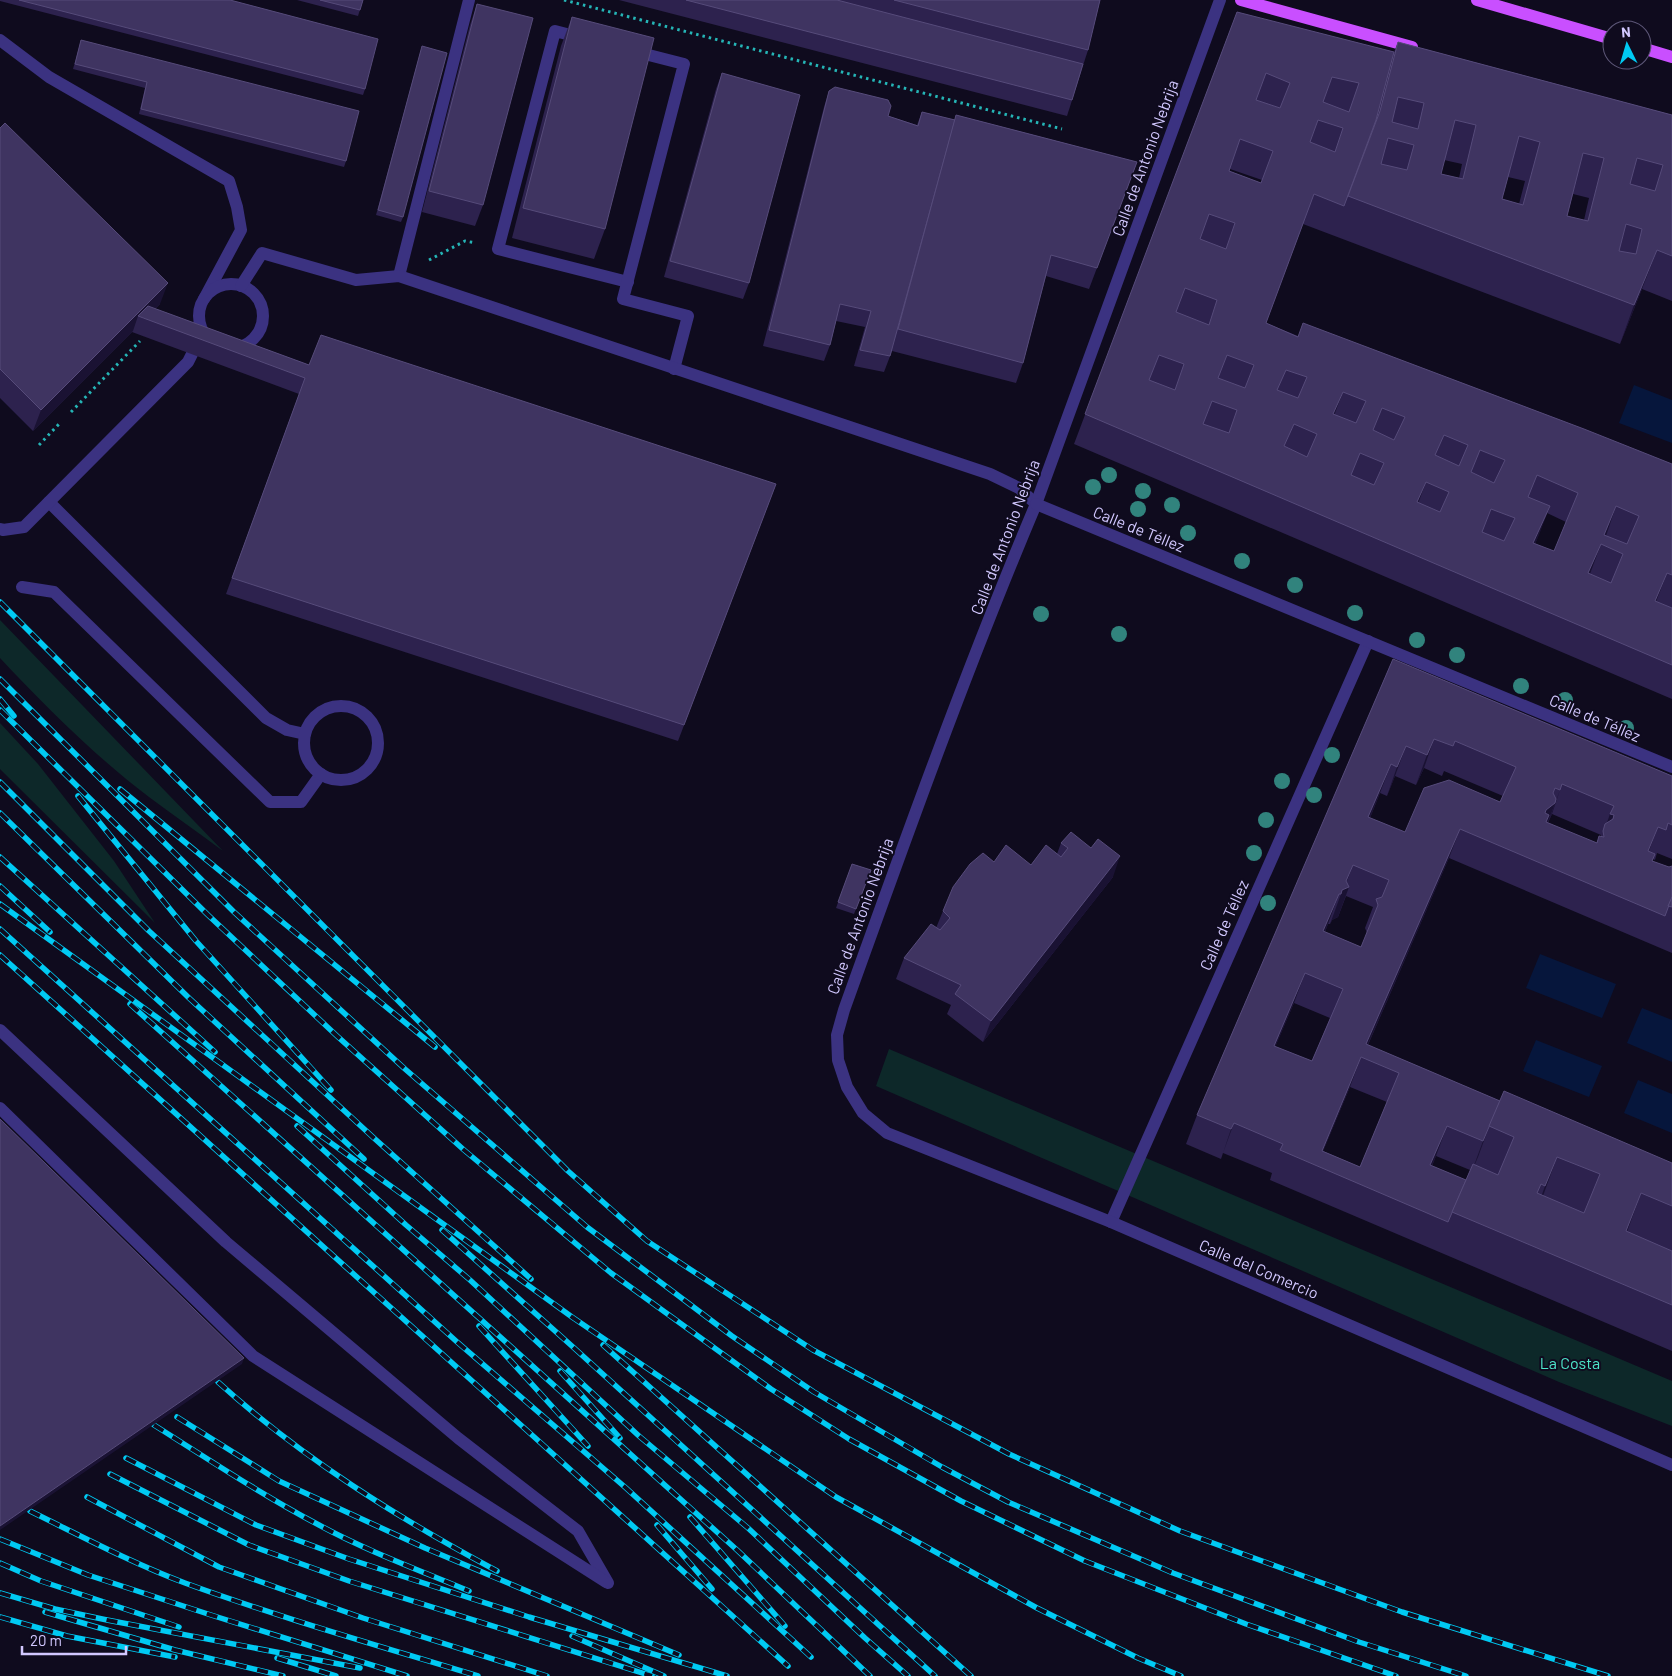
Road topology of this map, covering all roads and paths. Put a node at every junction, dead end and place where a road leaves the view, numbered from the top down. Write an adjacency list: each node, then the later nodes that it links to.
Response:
1 (469, 0): 16 (street)
2 (564, 0): 6 (path)
3 (1220, 0): 27 (street, Calle de Antonio Nebrija)
4 (1241, 0): 11 (main road)
5 (1479, 0): 7 (main road)
6 (577, 2): 14 (path)
7 (1602, 36)
8 (0, 40): 19 (street)
9 (592, 40): 15 (street)
10 (619, 48): 17 (street)
11 (1422, 50)
12 (1652, 51): 13 (main road)
13 (1672, 57)
14 (1062, 129)
15 (498, 248): 16 (path); 17 (street)
16 (399, 276): 18 (street); 22 (street, Calle de Téllez)
17 (628, 282): 22 (street)
18 (241, 286): 19 (street); 19 (street)
19 (204, 299)
20 (140, 341): 23 (path)
21 (192, 354): 26 (street)
22 (674, 369): 27 (street, Calle de Téllez)
23 (71, 412)
24 (59, 424): 25 (path)
25 (39, 445)
26 (49, 502): 28 (street); 31 (street)
27 (1036, 504): 30 (street, Calle de Téllez); 35 (street, Calle de Antonio Nebrija)
28 (0, 529)
29 (22, 587): 33 (street)
30 (1368, 641): 32 (street, Calle de Téllez); 37 (street, Calle de Téllez)
31 (305, 734): 33 (street); 33 (street)
32 (1672, 767)
33 (321, 774)
34 (0, 1030): 36 (street)
35 (847, 1087): 37 (street, Calle del Comercio)
36 (0, 1108)
37 (1110, 1222): 38 (street, Calle del Comercio)
38 (1672, 1465)

